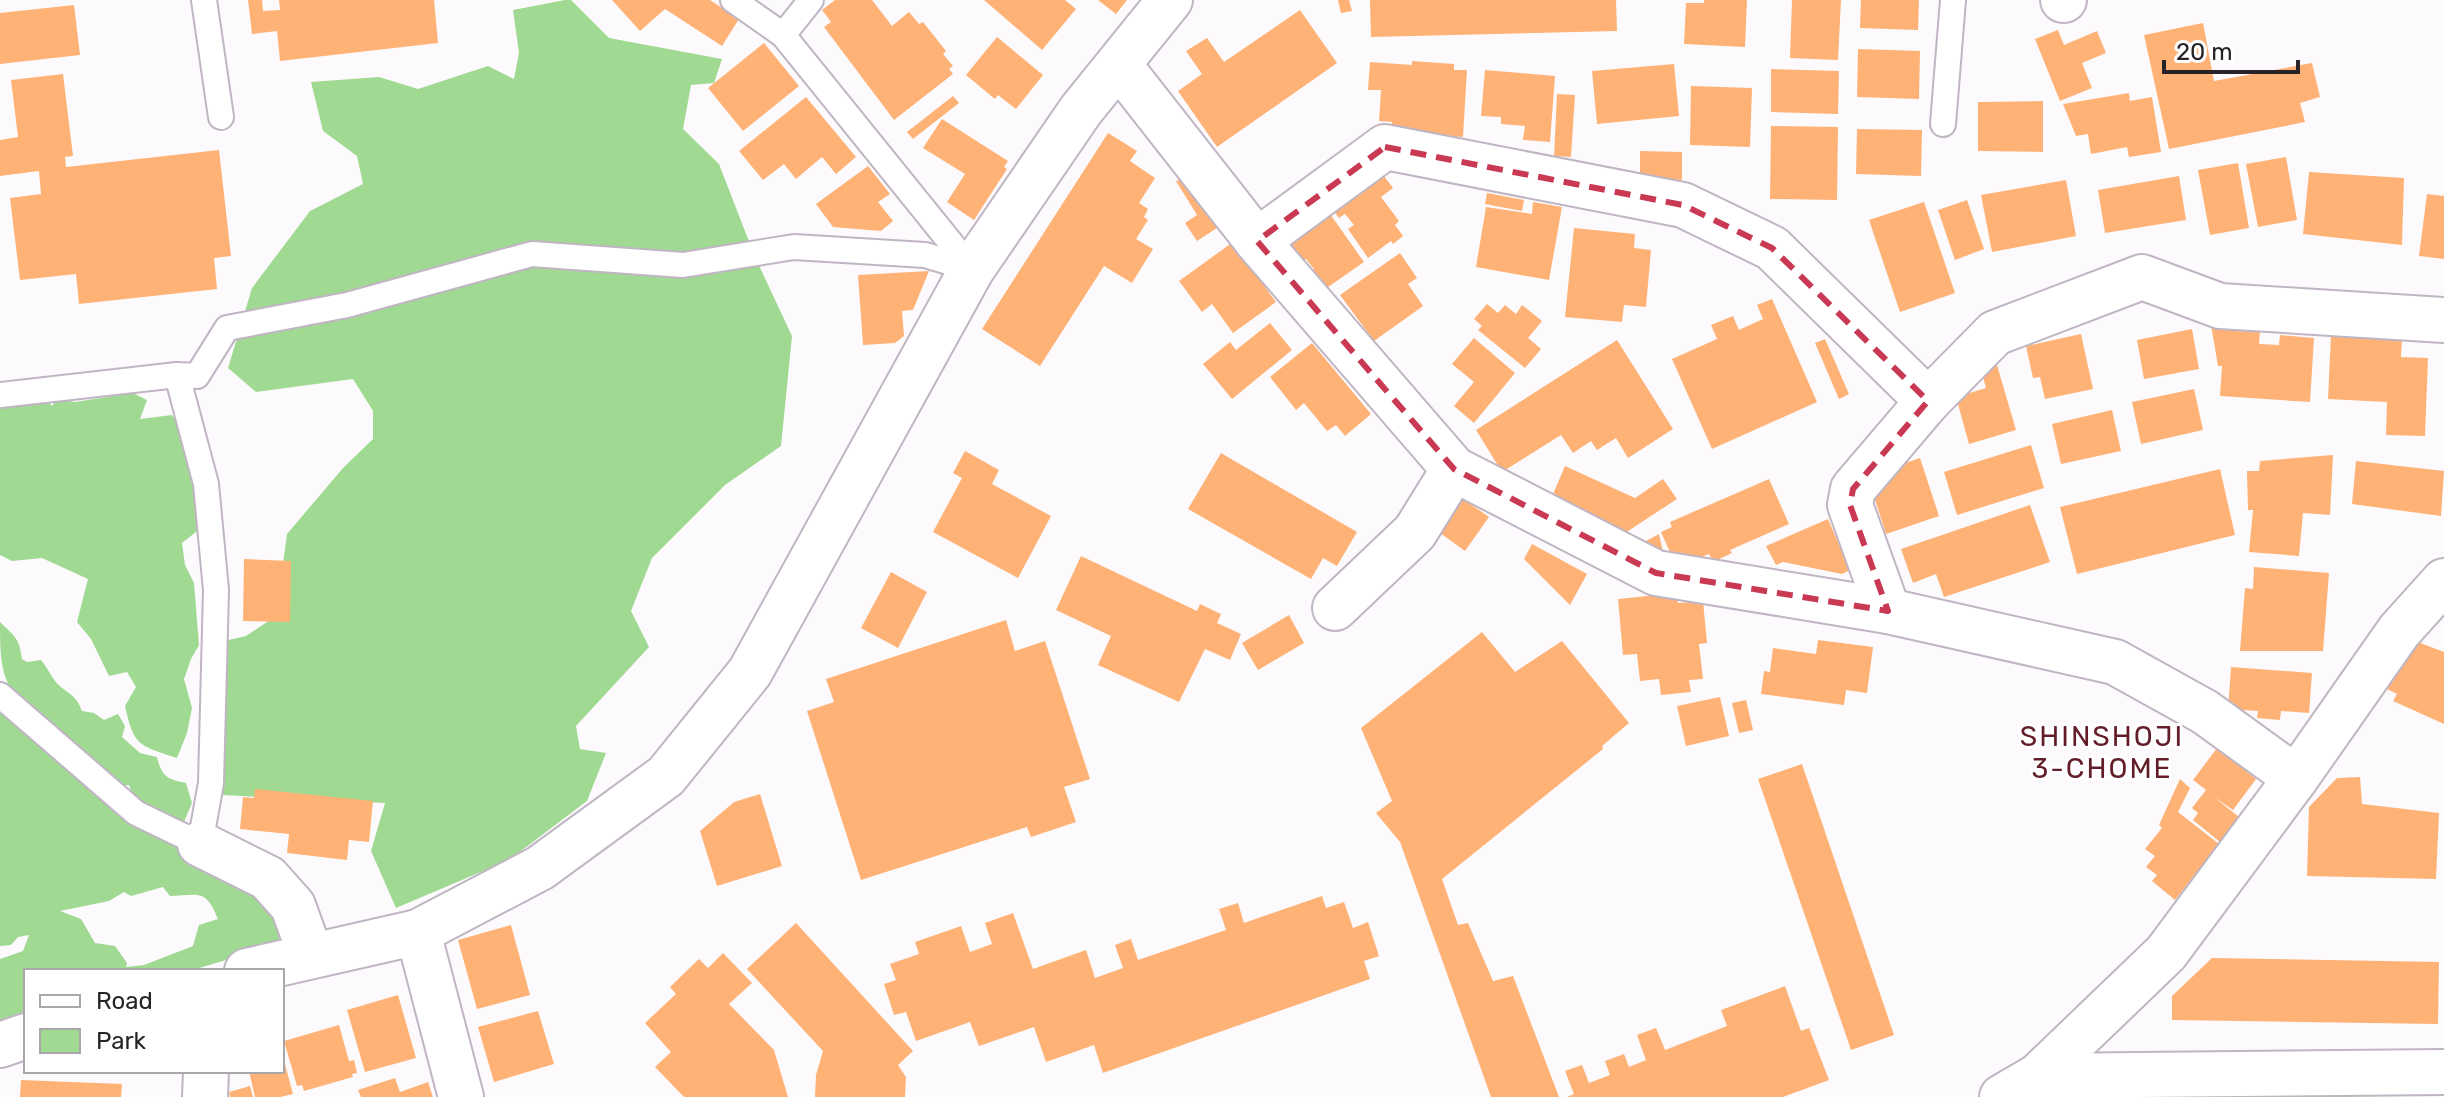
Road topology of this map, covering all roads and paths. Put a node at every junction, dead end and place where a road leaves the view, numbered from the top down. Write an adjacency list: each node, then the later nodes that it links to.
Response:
1 (204, 0): 8 (lane)
2 (733, 0): 6 (lane)
3 (811, 0): 6 (lane)
4 (1170, 0): 7 (street)
5 (1953, 0): 9 (lane)
6 (783, 35): 11 (lane)
7 (1119, 65): 10 (street); 11 (street)
8 (221, 117)
9 (1943, 124)
10 (1257, 241): 15 (street); 16 (street)
11 (972, 269): 13 (lane); 23 (street)
12 (2444, 320): 15 (street)
13 (177, 375): 14 (lane); 22 (lane)
14 (0, 395)
15 (1928, 401): 19 (street)
16 (1454, 469): 18 (street); 19 (street)
17 (2444, 581): 21 (street)
18 (1335, 608)
19 (1888, 611): 21 (street)
20 (0, 695): 22 (lane)
21 (2296, 778): 30 (street)
22 (200, 844): 24 (street)
23 (418, 932): 24 (street); 32 (street)
24 (311, 956): 25 (street)
25 (256, 969)
26 (24, 1037): 27 (street)
27 (0, 1045)
28 (2444, 1072): 30 (street)
29 (206, 1073): 31 (street)
30 (2020, 1086)
31 (205, 1097)
32 (461, 1097)

